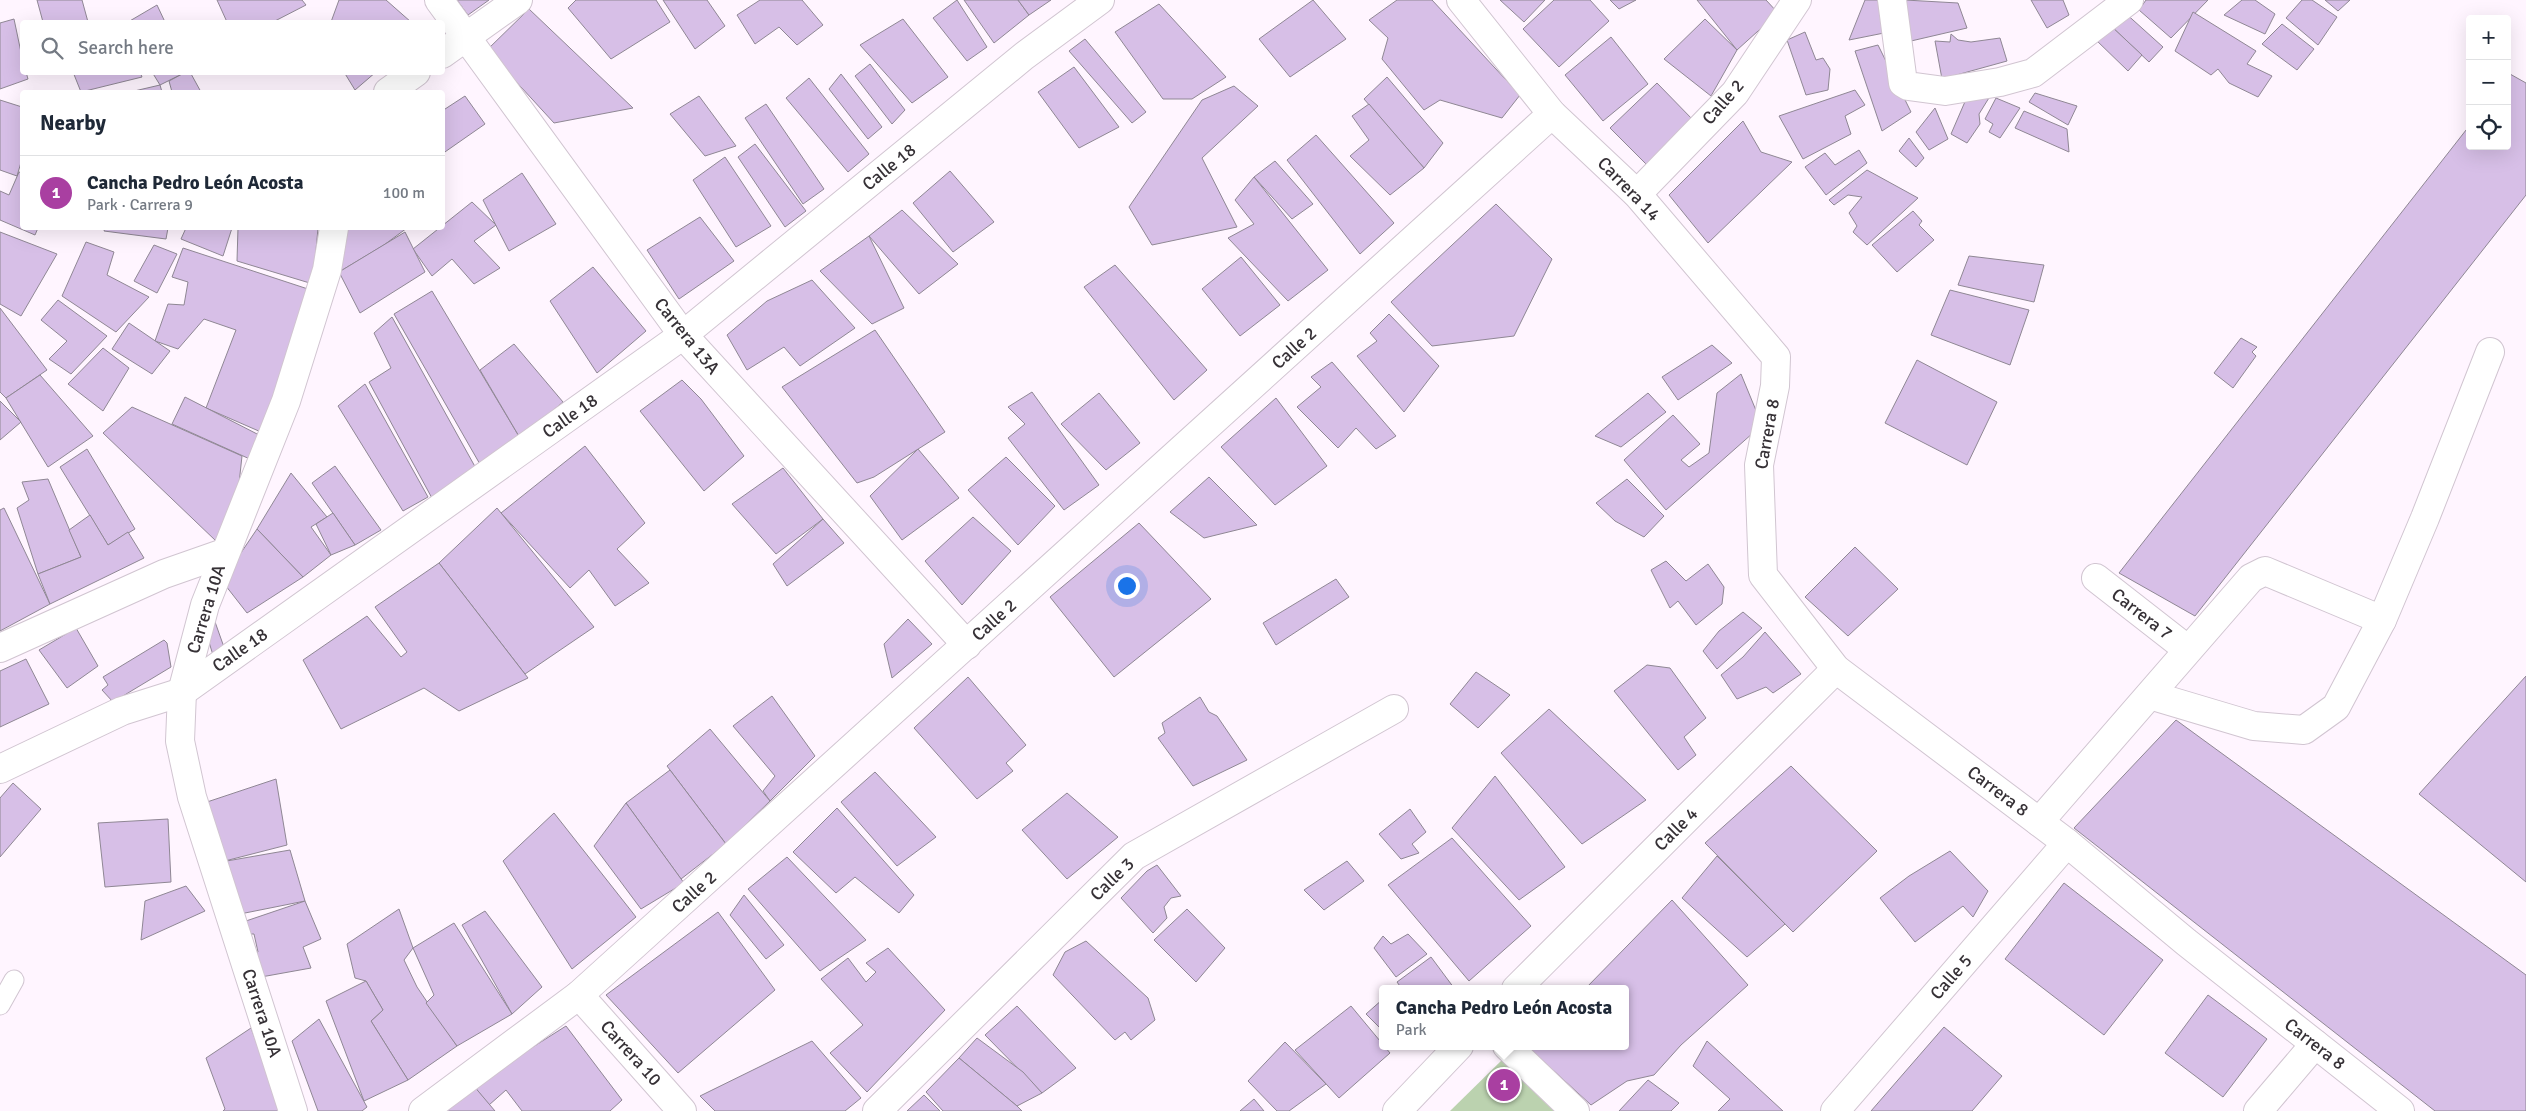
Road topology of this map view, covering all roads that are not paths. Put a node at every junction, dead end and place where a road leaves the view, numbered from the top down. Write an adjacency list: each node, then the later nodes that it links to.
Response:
1 (439, 0): 8 (street, Carrera 13A)
2 (518, 0): 8 (street)
3 (1100, 0): 15 (street, Calle 18)
4 (1460, 0): 12 (street, Carrera 14)
5 (1797, 0): 13 (street, Calle 2)
6 (1892, 0): 7 (street)
7 (2130, 0)
8 (467, 36): 9 (street); 15 (street, Carrera 13A)
9 (445, 52)
10 (412, 75): 11 (street)
11 (391, 90)
12 (1552, 114): 13 (street, Carrera 14); 21 (street, Calle 2)
13 (1637, 194): 17 (street, Carrera 14)
14 (334, 230): 18 (street, Carrera 10A)
15 (682, 335): 21 (street, Carrera 13A); 25 (street, Calle 18)
16 (2490, 352): 20 (street)
17 (1775, 386): 24 (street, Carrera 8)
18 (224, 553): 22 (street); 25 (street, Carrera 10A)
19 (2096, 578): 23 (street, Carrera 7)
20 (2382, 620): 23 (street); 26 (street)
21 (967, 645): 33 (street, Calle 2)
22 (0, 648)
23 (2187, 649): 26 (street)
24 (1836, 669): 29 (street, Carrera 8); 32 (street, Calle 4)
25 (182, 692): 28 (street, Calle 18); 38 (street, Carrera 10A)
26 (2150, 695): 29 (street)
27 (1394, 708): 41 (street, Calle 3)
28 (0, 769)
29 (2039, 822): 30 (street, Carrera 8)
30 (2067, 843): 35 (street, Carrera 8); 44 (street, Calle 5)
31 (14, 980): 34 (lane)
32 (1520, 985)
33 (579, 995): 39 (street, Calle 2); 40 (street, Carrera 10)
34 (0, 1005)
35 (2315, 1044): 45 (street); 46 (street, Carrera 8)
36 (1455, 1050): 42 (street)
37 (1511, 1050): 43 (street)
38 (294, 1111)
39 (423, 1111)
40 (682, 1111)
41 (876, 1111)
42 (1397, 1111)
43 (1575, 1111)
44 (1835, 1111)
45 (2258, 1111)
46 (2400, 1111)

